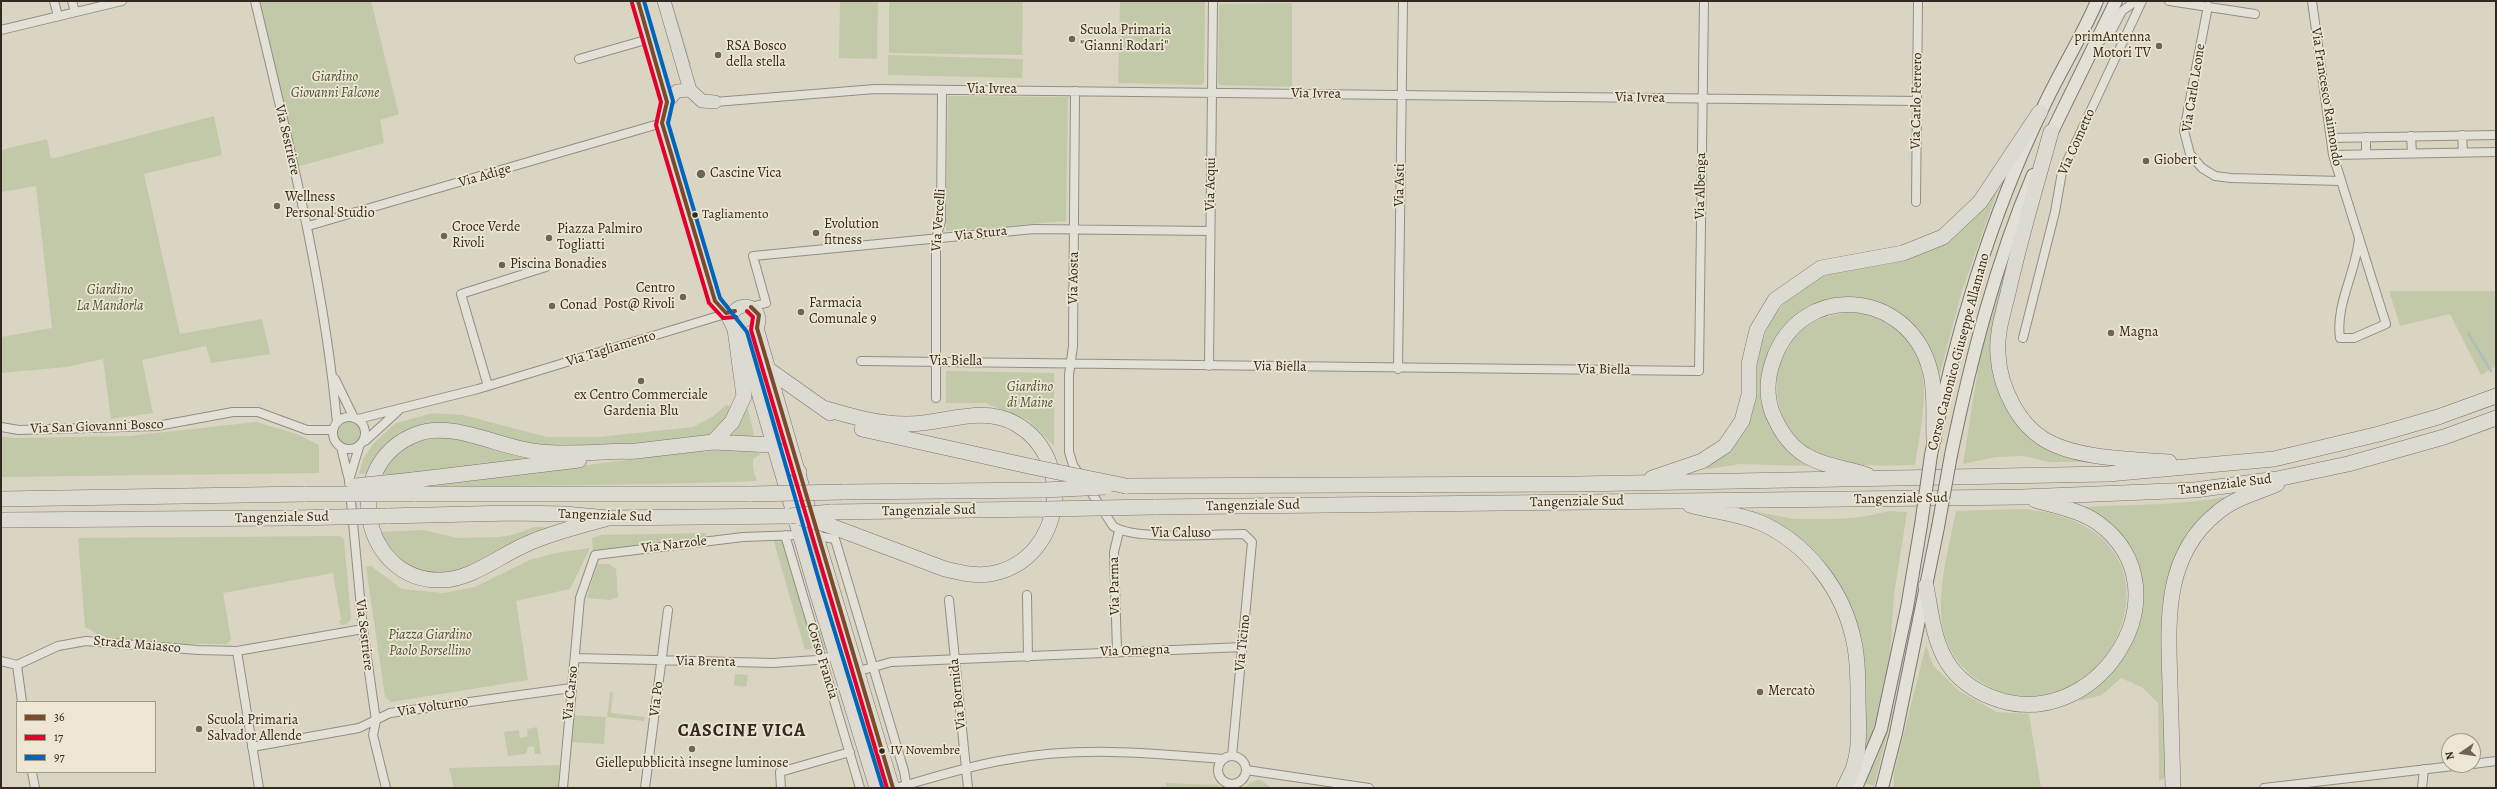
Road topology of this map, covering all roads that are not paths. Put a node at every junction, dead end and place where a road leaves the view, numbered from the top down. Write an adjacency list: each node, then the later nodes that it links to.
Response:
1 (54, 1): 20 (street)
2 (72, 1): 18 (street)
3 (122, 1): 18 (street)
4 (254, 1): 49 (street, Via Sestriere)
5 (638, 1): 22 (main road)
6 (664, 1): 25 (main road)
7 (1213, 1): 28 (street, Via Acqui)
8 (1403, 1): 29 (street, Via Asti)
9 (1704, 1): 30 (street, Via Albenga)
10 (1918, 1): 31 (street, Via Carlo Ferrero)
11 (2097, 1): 34 (main road, Corso Canonico Giuseppe Allamano)
12 (2116, 1): 23 (main road, Corso Canonico Giuseppe Allamano)
13 (2136, 1): 23 (street)
14 (2142, 1): 58 (street, Via Cometto)
15 (2169, 1): 17 (street)
16 (2312, 1): 41 (street, Via Francesco Raimondo)
17 (2208, 6): 19 (street); 47 (street, Via Carlo Leone)
18 (75, 12): 20 (street)
19 (2255, 14)
20 (58, 16): 21 (street)
21 (1, 30)
22 (649, 39): 24 (street); 32 (main road)
23 (2096, 45): 36 (main road, Corso Canonico Giuseppe Allamano)
24 (579, 59)
25 (690, 90): 32 (main road); 33 (main road)
26 (942, 90): 27 (street, Via Ivrea); 33 (street, Via Ivrea); 53 (street, Via Vercelli)
27 (1075, 91): 28 (street, Via Ivrea); 50 (street, Via Aosta)
28 (1212, 93): 29 (street, Via Ivrea); 51 (street, Via Acqui)
29 (1401, 95): 30 (street, Via Ivrea); 63 (street, Via Asti)
30 (1702, 99): 31 (street, Via Ivrea); 64 (street, Via Albenga)
31 (1917, 101): 48 (street, Via Carlo Ferrero)
32 (667, 102): 35 (main road)
33 (715, 102)
34 (2040, 112): 76 (main road, Corso Canonico Giuseppe Allamano); 87 (highway)
35 (662, 123): 49 (street, Via Adige); 56 (main road, Corso Francia)
36 (2051, 132): 82 (highway); 101 (main road, Corso Canonico Giuseppe Allamano, bridge)
37 (2462, 135): 38 (street); 39 (street); 42 (street)
38 (2496, 135)
39 (2412, 136): 40 (street); 44 (street)
40 (2366, 137): 41 (street); 45 (street)
41 (2331, 138): 46 (street, Via Francesco Raimondo)
42 (2462, 152): 43 (street); 44 (street)
43 (2496, 152)
44 (2412, 153): 45 (street)
45 (2366, 154): 46 (street)
46 (2333, 155): 47 (street, Via Francesco Raimondo)
47 (2340, 181): 52 (street, Via Francesco Raimondo)
48 (1916, 202)
49 (308, 226): 66 (street, Via Sestriere)
50 (1075, 229): 51 (street, Via Stura); 53 (street, Via Stura); 61 (street, Via Aosta)
51 (1210, 230): 62 (street, Via Acqui)
52 (2359, 237): 52 (street, Via Francesco Raimondo)
53 (936, 238): 55 (street, Via Stura); 60 (street, Via Vercelli)
54 (546, 267): 67 (street)
55 (751, 307): 56 (main road); 57 (main road)
56 (734, 322): 57 (main road); 67 (street, Via Tagliamento); 77 (highway); 79 (main road, Corso Francia)
57 (757, 328): 65 (main road)
58 (2023, 338)
59 (861, 361): 60 (street, Via Biella)
60 (936, 362): 61 (street, Via Biella); 69 (street, Via Vercelli)
61 (1071, 363): 62 (street, Via Biella); 96 (street, Via Aosta)
62 (1209, 366): 63 (street, Via Biella)
63 (1398, 369): 64 (street, Via Biella)
64 (1699, 371)
65 (772, 372): 70 (highway); 83 (main road)
66 (332, 374): 72 (street, Via Sestriere); 75 (street, Via Sestriere)
67 (488, 386): 71 (street, Via Tagliamento)
68 (2496, 396): 82 (highway, Tangenziale Sud)
69 (936, 398)
70 (822, 408): 88 (highway, bridge); 93 (highway, bridge)
71 (398, 411): 72 (street, Via Tagliamento); 78 (street, Via Tagliamento)
72 (356, 418): 75 (street); 78 (street)
73 (2496, 418): 84 (highway, Tangenziale Sud)
74 (1, 426): 75 (street, Via San Giovanni Bosco)
75 (335, 426): 80 (street)
76 (1934, 440): 85 (highway); 148 (main road, Corso Canonico Giuseppe Allamano, bridge)
77 (713, 442): 79 (highway); 81 (highway)
78 (362, 444): 80 (street); 86 (street, Via Sestriere)
79 (772, 445): 83 (highway); 97 (main road, Corso Francia)
80 (340, 448): 86 (street, Via Sestriere)
81 (638, 451): 89 (highway); 94 (highway)
82 (2220, 465): 85 (highway, Tangenziale Sud)
83 (799, 472): 100 (main road)
84 (2295, 476): 90 (highway, Tangenziale Sud); 150 (highway)
85 (1878, 478): 87 (highway, Tangenziale Sud)
86 (349, 480): 108 (street, Via Sestriere)
87 (1638, 483): 88 (highway, Tangenziale Sud)
88 (1126, 486): 89 (highway, Tangenziale Sud, bridge)
89 (414, 487): 91 (highway, Tangenziale Sud, bridge)
90 (2023, 497): 92 (highway, Tangenziale Sud); 101 (highway)
91 (1, 499)
92 (1678, 501): 93 (highway, Tangenziale Sud, bridge); 147 (highway)
93 (790, 516): 94 (highway, Tangenziale Sud)
94 (608, 518): 95 (highway, Tangenziale Sud, bridge)
95 (1, 520)
96 (1119, 530): 98 (street, Via Caluso); 111 (street, Via Parma)
97 (799, 534): 99 (street, Via Narzole); 112 (main road, Corso Francia)
98 (1244, 534): 109 (street, Via Ticino)
99 (785, 535): 103 (street, Via Narzole); 115 (street, Corso Francia)
100 (817, 536): 104 (street); 106 (main road)
101 (1926, 586): 149 (main road, Corso Canonico Giuseppe Allamano)
102 (1027, 595): 113 (street)
103 (580, 598): 114 (street, Via Carso)
104 (853, 600): 106 (street); 120 (street)
105 (949, 600): 116 (street, Via Bormida)
106 (838, 604): 121 (main road)
107 (668, 610): 118 (street, Via Po)
108 (363, 629): 110 (street, Strada Maiasco); 124 (street, Via Sestriere)
109 (1243, 647): 111 (street, Via Omegna); 127 (street, Via Ticino)
110 (237, 651): 119 (street, Strada Maiasco); 125 (street)
111 (1117, 651): 113 (street, Via Omegna)
112 (837, 655): 115 (street, Via Brenta); 144 (main road, Corso Francia)
113 (1028, 657): 116 (street, Via Omegna)
114 (574, 658): 118 (street, Via Brenta); 122 (street, Via Carso)
115 (821, 659): 118 (street, Via Brenta); 126 (street, Corso Francia)
116 (954, 660): 120 (street, Via Omegna); 131 (street, Via Bormida)
117 (1, 661): 119 (street)
118 (662, 661): 141 (street, Via Po)
119 (17, 664): 123 (street)
120 (872, 667): 121 (street, Via Omegna); 136 (street)
121 (859, 671): 136 (main road)
122 (571, 688): 124 (street, Via Volturno); 140 (street, Via Carso)
123 (22, 701)
124 (376, 721): 125 (street, Via Volturno); 139 (street, Via Sestriere)
125 (252, 747): 138 (street)
126 (850, 752): 142 (street); 143 (street, Corso Francia)
127 (1228, 757): 131 (street); 133 (street); 135 (street)
128 (2496, 762): 129 (street)
129 (2481, 763)
130 (2441, 767): 132 (street)
131 (966, 768): 136 (street); 145 (street, Via Bormida)
132 (2424, 769): 151 (street); 152 (street)
133 (1246, 770): 135 (street); 146 (street)
134 (32, 773): 137 (street)
135 (1229, 786)
136 (900, 787)
137 (35, 788)
138 (259, 788)
139 (386, 788)
140 (563, 788)
141 (645, 788)
142 (781, 788)
143 (860, 788)
144 (876, 788)
145 (968, 788)
146 (1369, 788)
147 (1844, 788)
148 (1856, 788)
149 (1882, 788)
150 (2173, 788)
151 (2264, 788)
152 (2422, 788)

